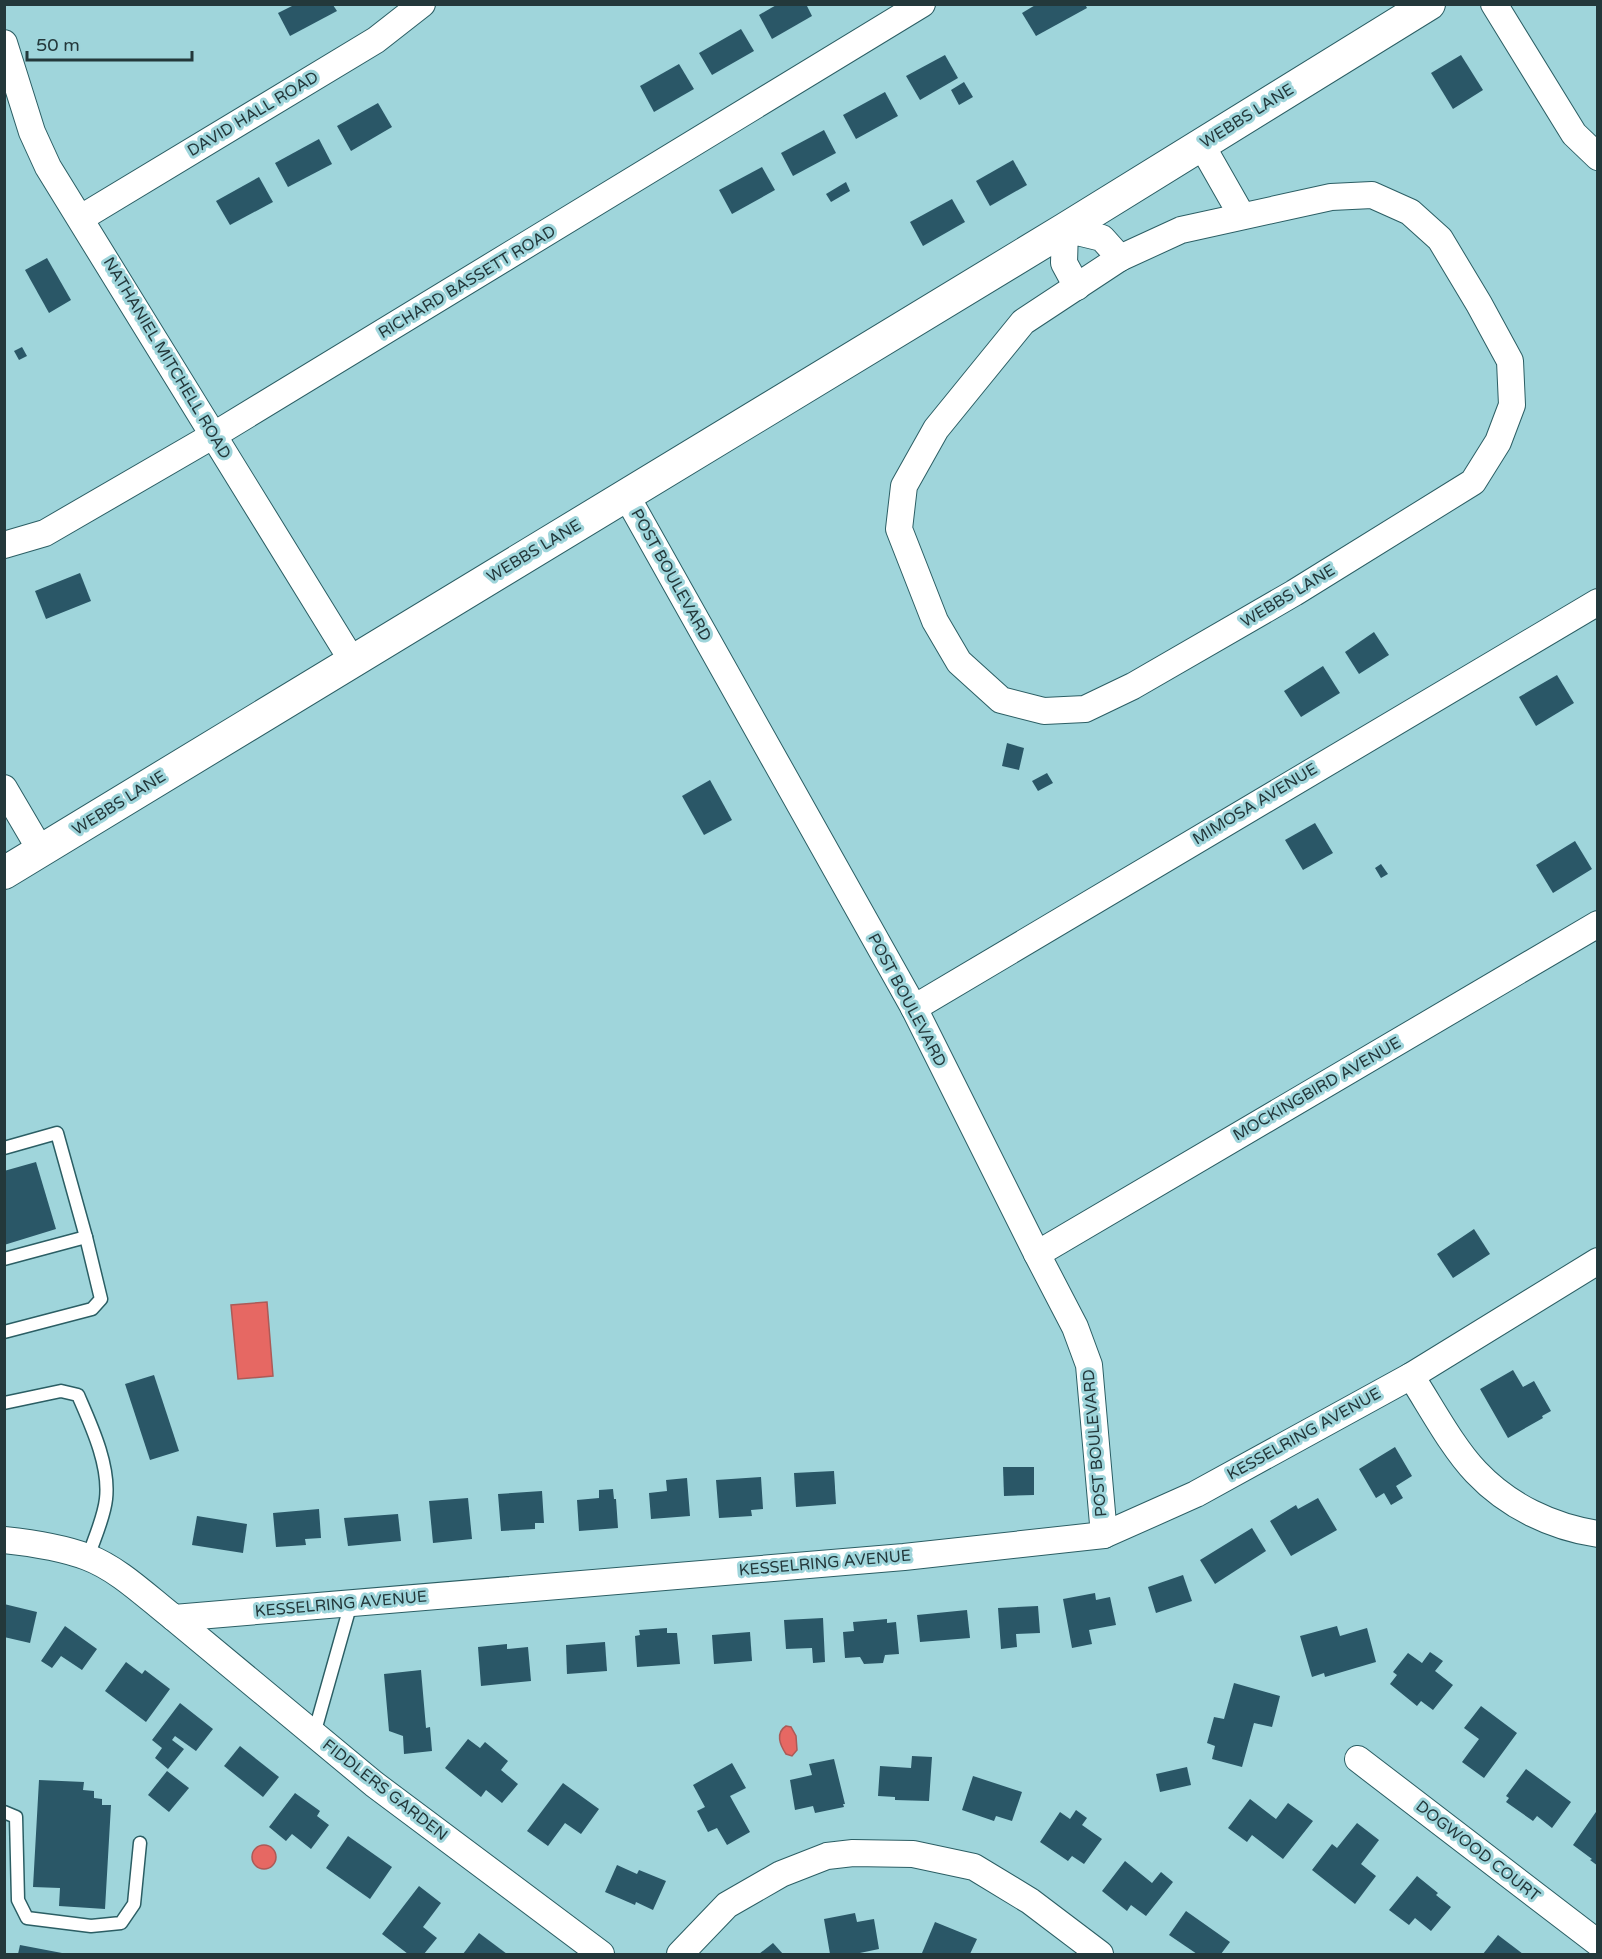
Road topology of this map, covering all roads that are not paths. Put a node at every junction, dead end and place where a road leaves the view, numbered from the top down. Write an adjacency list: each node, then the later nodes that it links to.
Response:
1 (422, 4): 9 (street, DAVID HALL ROAD)
2 (922, 4): 13 (street, RICHARD BASSETT ROAD)
3 (1429, 4): 6 (street, WEBBS LANE)
4 (1494, 4): 7 (street)
5 (4, 43): 9 (street, NATHANIEL MITCHELL ROAD)
6 (1201, 144): 8 (street); 10 (street, WEBBS LANE)
7 (1598, 157)
8 (1242, 216): 11 (street, WEBBS LANE); 12 (street, WEBBS LANE)
9 (81, 218): 13 (street, NATHANIEL MITCHELL ROAD)
10 (1065, 229): 11 (street); 12 (street); 14 (street, WEBBS LANE)
11 (1120, 258): 12 (street, WEBBS LANE)
12 (1077, 286)
13 (214, 435): 15 (street, RICHARD BASSETT ROAD); 17 (street, NATHANIEL MITCHELL ROAD)
14 (626, 495): 17 (street, WEBBS LANE); 22 (street, POST BOULEVARD)
15 (4, 545)
16 (1598, 602): 22 (street, MIMOSA AVENUE)
17 (353, 662): 19 (street, WEBBS LANE)
18 (4, 788): 19 (street)
19 (41, 851): 20 (street, WEBBS LANE)
20 (4, 873)
21 (1598, 924): 25 (street, MOCKINGBIRD AVENUE)
22 (914, 1008): 25 (street, POST BOULEVARD)
23 (4, 1148): 24 (lane)
24 (86, 1237): 26 (lane); 28 (lane)
25 (1037, 1254): 32 (street, POST BOULEVARD)
26 (4, 1259)
27 (1598, 1262): 29 (street, KESSELRING AVENUE)
28 (4, 1332)
29 (1411, 1376): 31 (street); 32 (street, KESSELRING AVENUE)
30 (4, 1403): 34 (lane)
31 (1598, 1534)
32 (1104, 1535): 35 (street, KESSELRING AVENUE)
33 (4, 1540): 34 (street)
34 (88, 1557): 36 (street)
35 (351, 1603): 36 (street, KESSELRING AVENUE); 37 (lane)
36 (174, 1618): 37 (street, FIDDLERS GARDEN)
37 (314, 1734): 42 (street, FIDDLERS GARDEN)
38 (1358, 1759): 41 (street, DOGWOOD COURT)
39 (4, 1812): 40 (lane)
40 (140, 1843)
41 (1598, 1943)
42 (601, 1954)
43 (681, 1954): 44 (street)
44 (1100, 1954)

